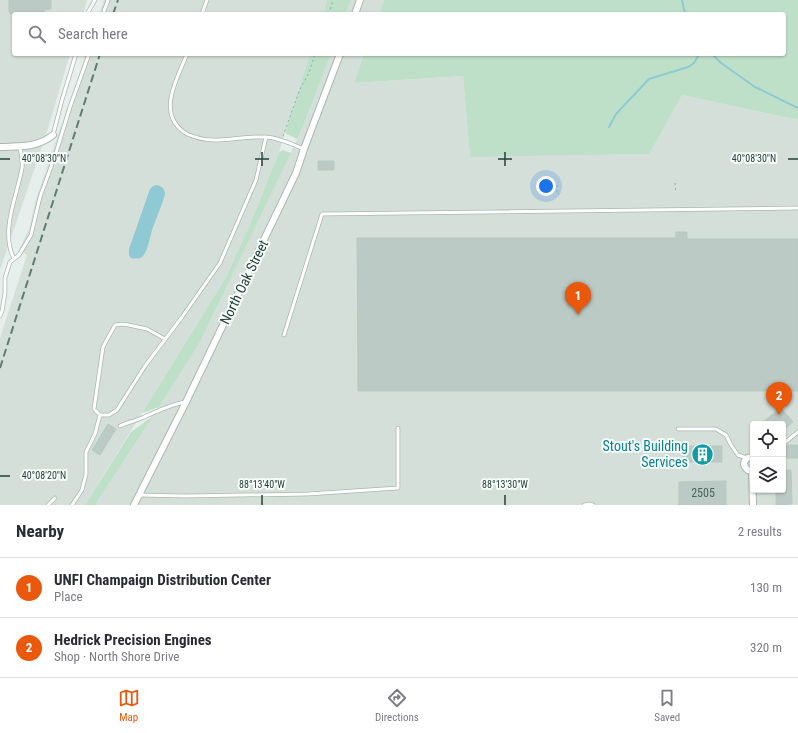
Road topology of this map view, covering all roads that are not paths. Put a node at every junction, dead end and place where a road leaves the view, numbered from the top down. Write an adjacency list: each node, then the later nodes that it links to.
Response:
1 (95, 0): 5 (lane)
2 (108, 0): 6 (lane)
3 (207, 0): 7 (lane)
4 (360, 0): 8 (street)
5 (88, 12)
6 (104, 12)
7 (203, 12)
8 (356, 12)
9 (75, 56): 13 (lane)
10 (88, 56): 19 (lane)
11 (185, 56): 14 (lane)
12 (339, 56): 17 (street, North Oak Street)
13 (53, 135): 16 (street)
14 (266, 137): 17 (lane); 22 (lane)
15 (0, 147): 16 (street)
16 (20, 147): 19 (lane)
17 (304, 149): 23 (street, North Oak Street)
18 (798, 208): 21 (lane)
19 (14, 259): 20 (lane)
20 (0, 316)
21 (284, 335)
22 (165, 339): 24 (lane); 24 (lane)
23 (186, 402): 25 (lane); 33 (street, North Oak Street)
24 (100, 415): 36 (lane)
25 (120, 426)
26 (398, 428): 33 (lane)
27 (678, 429): 30 (lane)
28 (798, 432): 29 (lane)
29 (786, 442)
30 (750, 458): 31 (street)
31 (750, 470)
32 (753, 493): 40 (street)
33 (140, 495): 37 (street, North Oak Street)
34 (55, 498): 35 (lane)
35 (48, 505)
36 (72, 505)
37 (134, 505)
38 (584, 505): 39 (lane)
39 (593, 505)
40 (753, 505)

